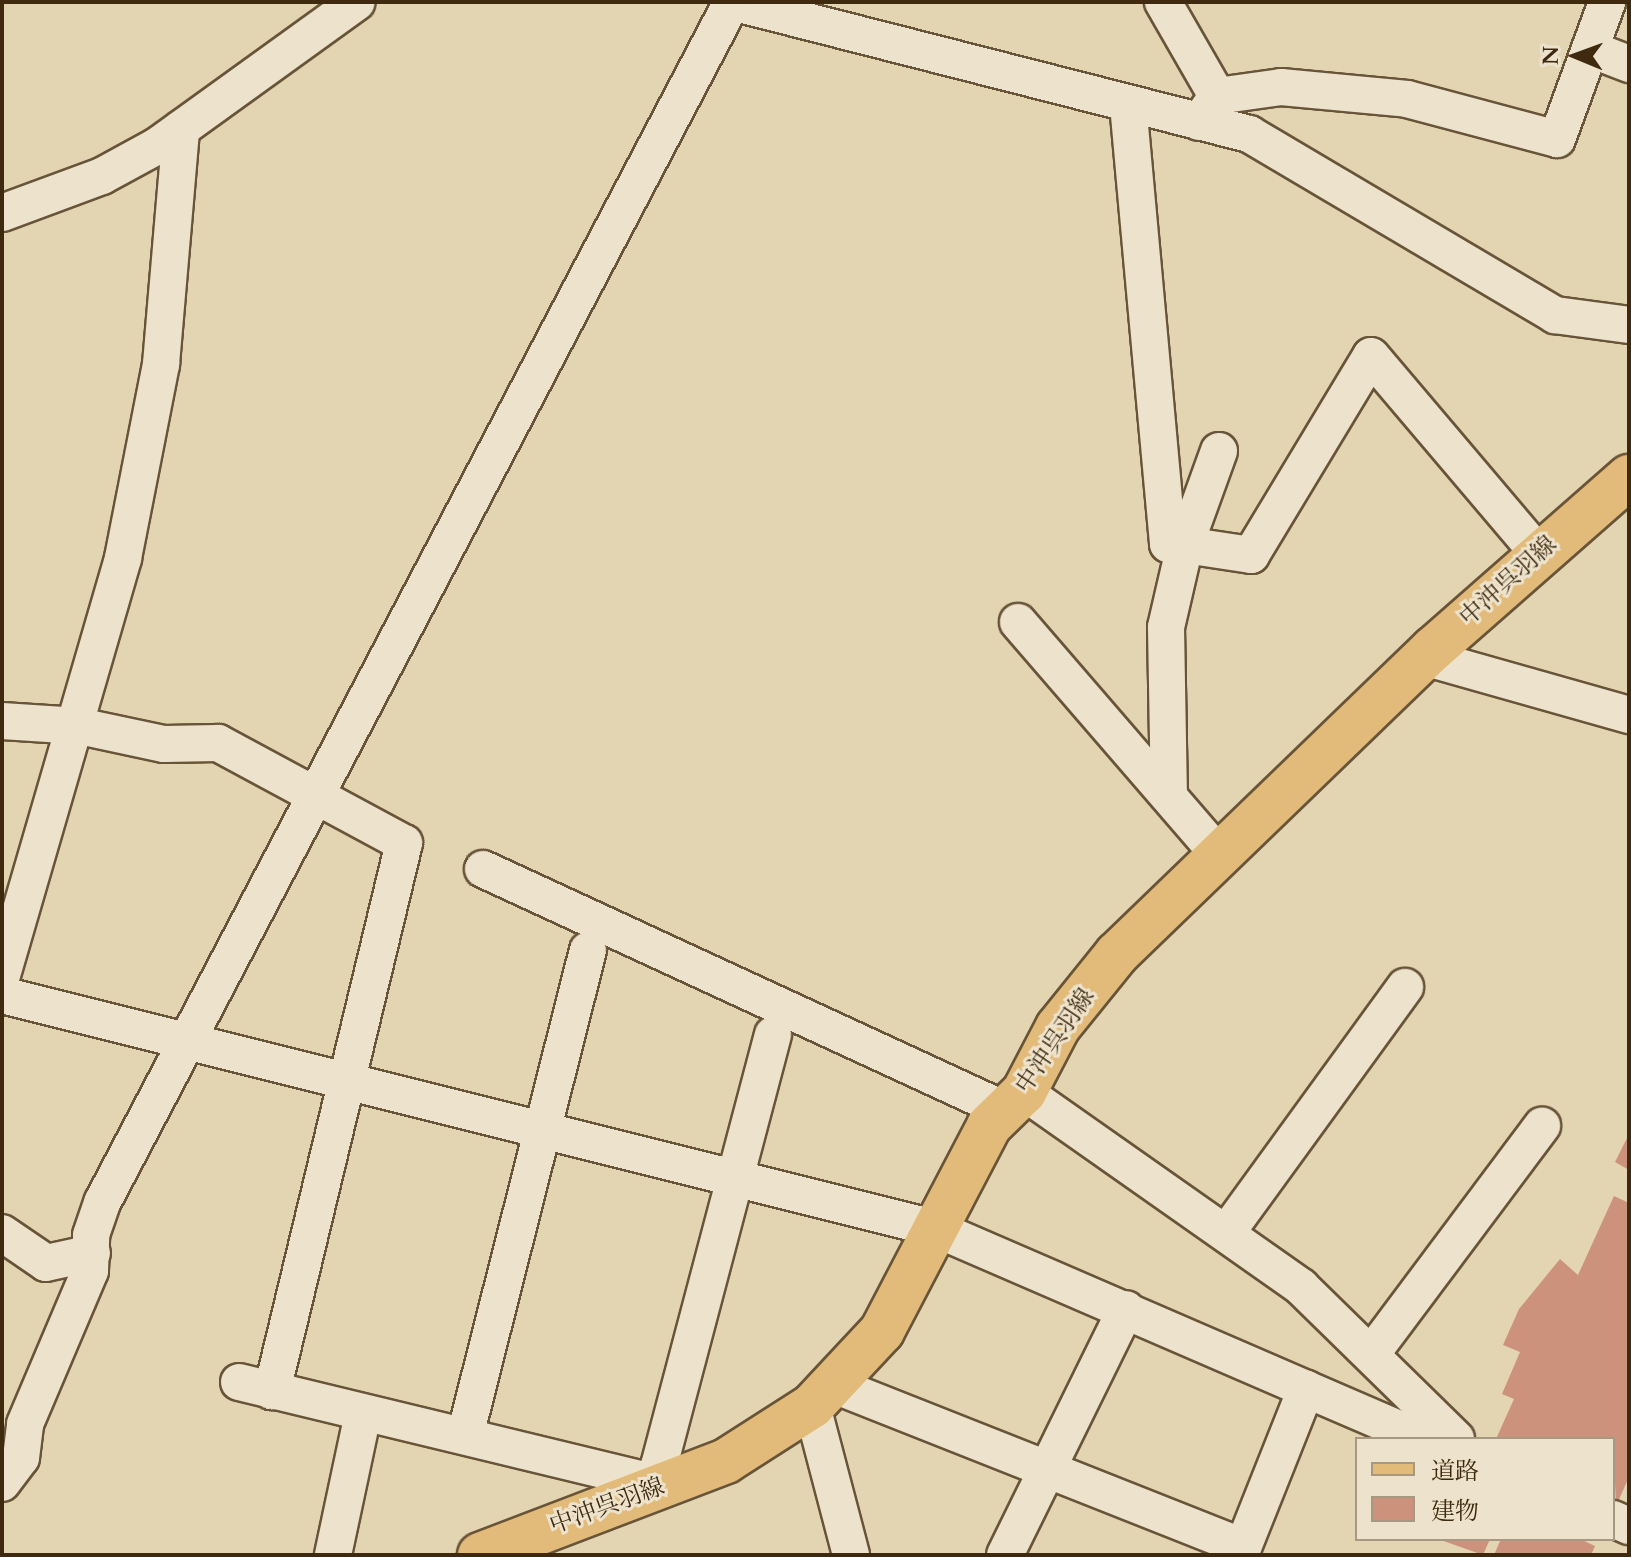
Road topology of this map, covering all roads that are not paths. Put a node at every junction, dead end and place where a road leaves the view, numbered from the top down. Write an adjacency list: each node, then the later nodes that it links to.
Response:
1 (357, 2): 9 (street)
2 (732, 2): 7 (street); 22 (street)
3 (1163, 2): 8 (street)
4 (1607, 2): 5 (street)
5 (1590, 49): 6 (street); 8 (street)
6 (1629, 64)
7 (1128, 104): 8 (street); 14 (street)
8 (1208, 109): 11 (street)
9 (181, 129): 10 (street); 20 (street)
10 (2, 213)
11 (1629, 325)
12 (1219, 451): 14 (street)
13 (1629, 477): 15 (main road, 中沖呉羽線)
14 (1185, 545): 15 (street); 21 (street)
15 (1539, 554): 17 (main road, 中沖呉羽線)
16 (1018, 622): 21 (street)
17 (1424, 657): 18 (street); 23 (main road, 中沖呉羽線)
18 (1629, 715)
19 (2, 721): 20 (street)
20 (79, 726): 22 (street); 26 (street)
21 (1169, 791): 23 (street)
22 (314, 794): 30 (street); 31 (street)
23 (1218, 854): 32 (main road, 中沖呉羽線)
24 (483, 869): 32 (street)
25 (588, 950): 34 (street)
26 (2, 975)
27 (1405, 987): 37 (street)
28 (2, 995): 30 (street)
29 (773, 1035): 35 (street)
30 (184, 1041): 31 (street); 39 (street)
31 (348, 1081): 34 (street); 44 (street)
32 (1014, 1101): 36 (main road, 中沖呉羽線); 37 (street)
33 (1542, 1126): 41 (street)
34 (541, 1131): 35 (street); 45 (street)
35 (735, 1179): 36 (street); 50 (street)
36 (934, 1228): 40 (street); 43 (main road, 中沖呉羽線)
37 (1227, 1232): 41 (street)
38 (2, 1233): 39 (street)
39 (91, 1262): 49 (street)
40 (1126, 1309): 42 (street); 48 (street)
41 (1372, 1353): 47 (street)
42 (1306, 1389): 46 (street); 51 (street)
43 (823, 1396): 48 (street); 50 (main road, 中沖呉羽線); 54 (street)
44 (363, 1414): 45 (street); 52 (street)
45 (465, 1436): 50 (street)
46 (1417, 1437)
47 (1454, 1437)
48 (1048, 1468): 51 (street); 55 (street)
49 (2, 1483)
50 (665, 1485): 53 (main road, 中沖呉羽線)
51 (1242, 1551)
52 (333, 1555)
53 (480, 1555)
54 (851, 1555)
55 (1005, 1555)

